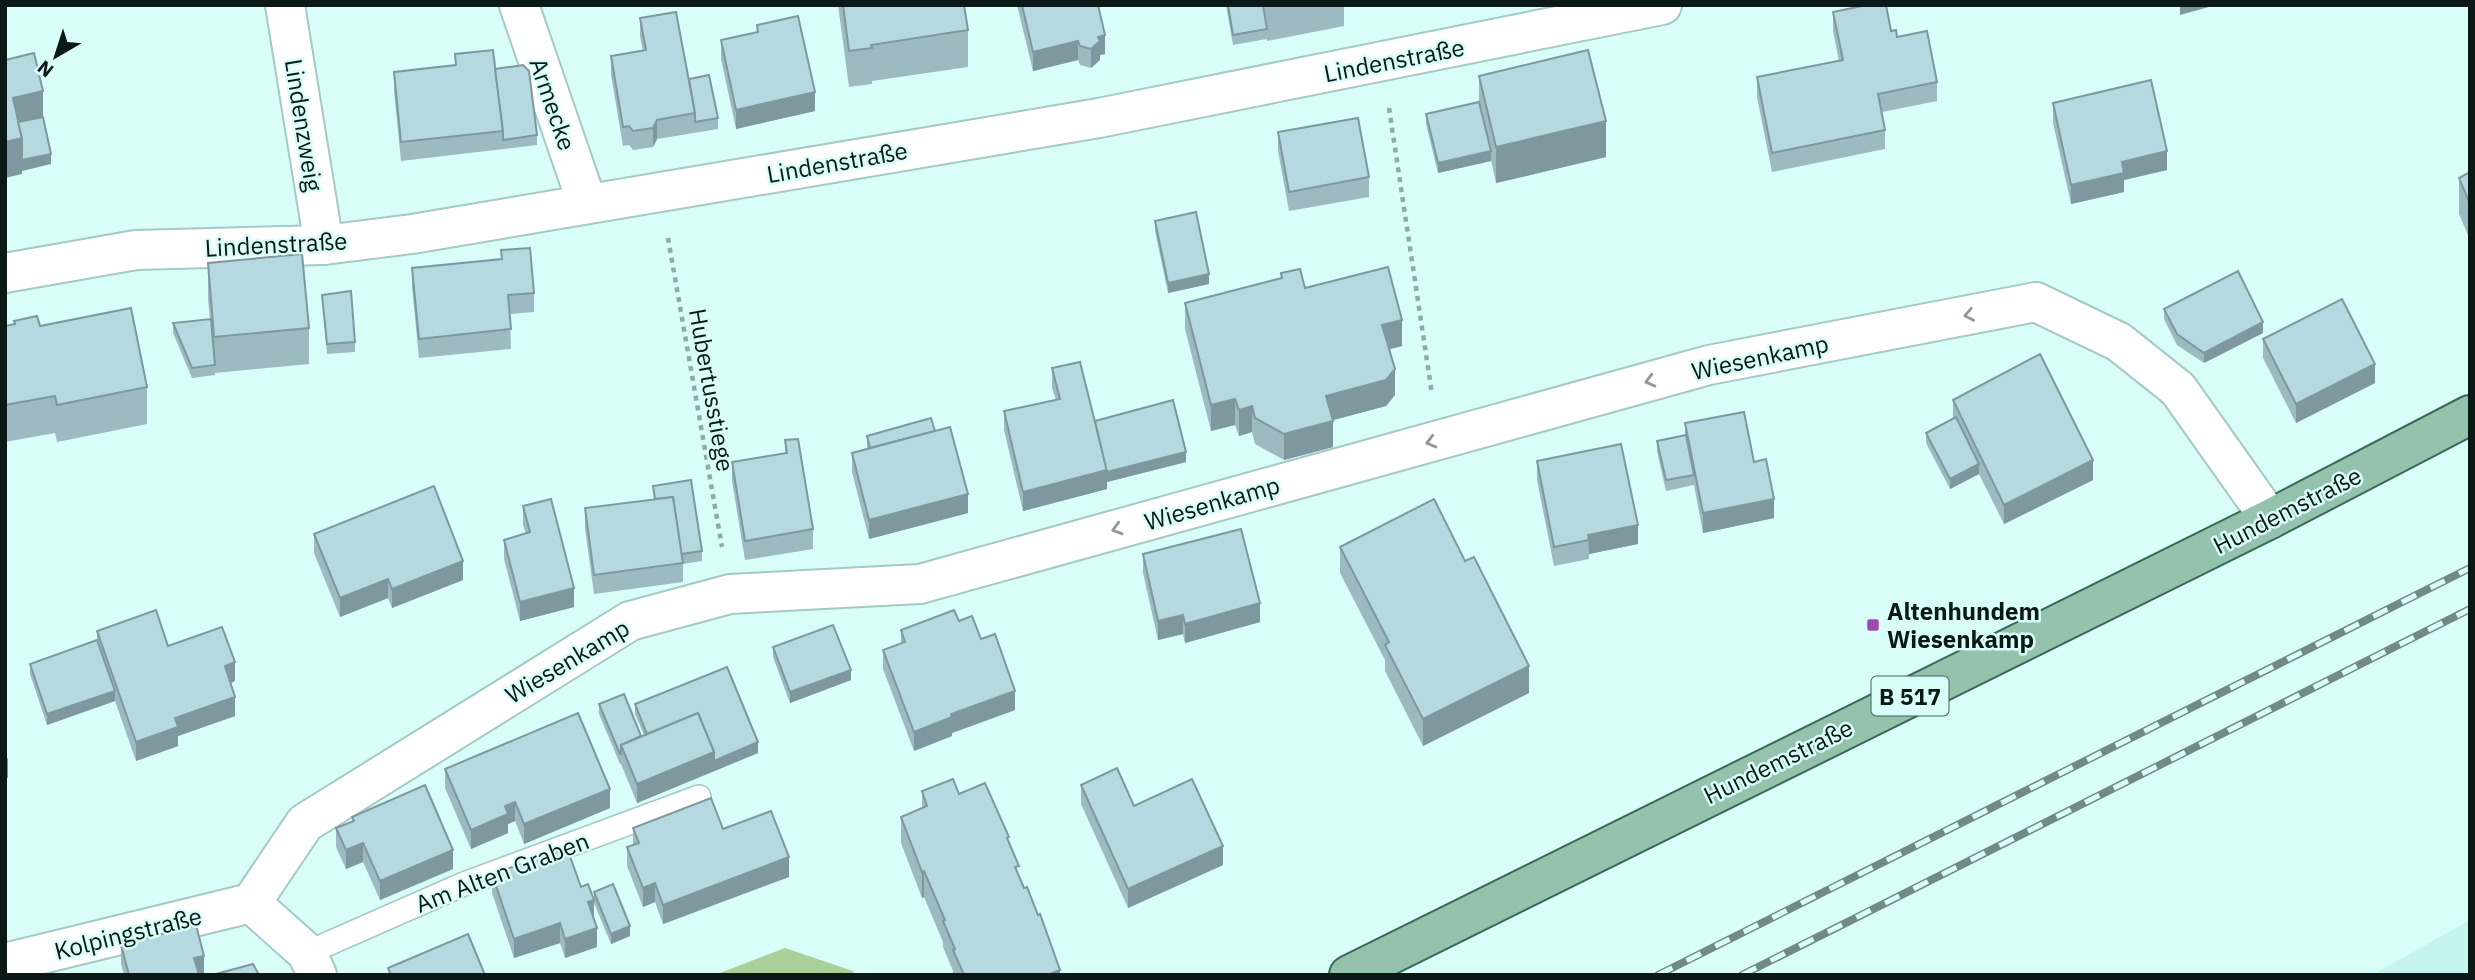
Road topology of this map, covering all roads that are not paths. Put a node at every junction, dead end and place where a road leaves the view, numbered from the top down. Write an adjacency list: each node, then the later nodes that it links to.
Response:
1 (285, 5): 5 (street, Lindenzweig)
2 (519, 5): 4 (street, Armecke)
3 (1662, 5): 4 (street, Lindenstraße)
4 (587, 203): 5 (street, Lindenstraße)
5 (324, 244): 6 (street, Lindenstraße)
6 (5, 273)
7 (2470, 415): 8 (main road, Hundemstraße / B 517)
8 (2270, 519): 10 (street, Wiesenkamp, one-way to 10); 13 (main road, Hundemstraße / B 517)
9 (699, 797): 12 (lane, Am Alten Graben)
10 (251, 904): 11 (street, Kolpingstraße); 12 (street)
11 (5, 963)
12 (312, 964)
13 (1349, 975)

